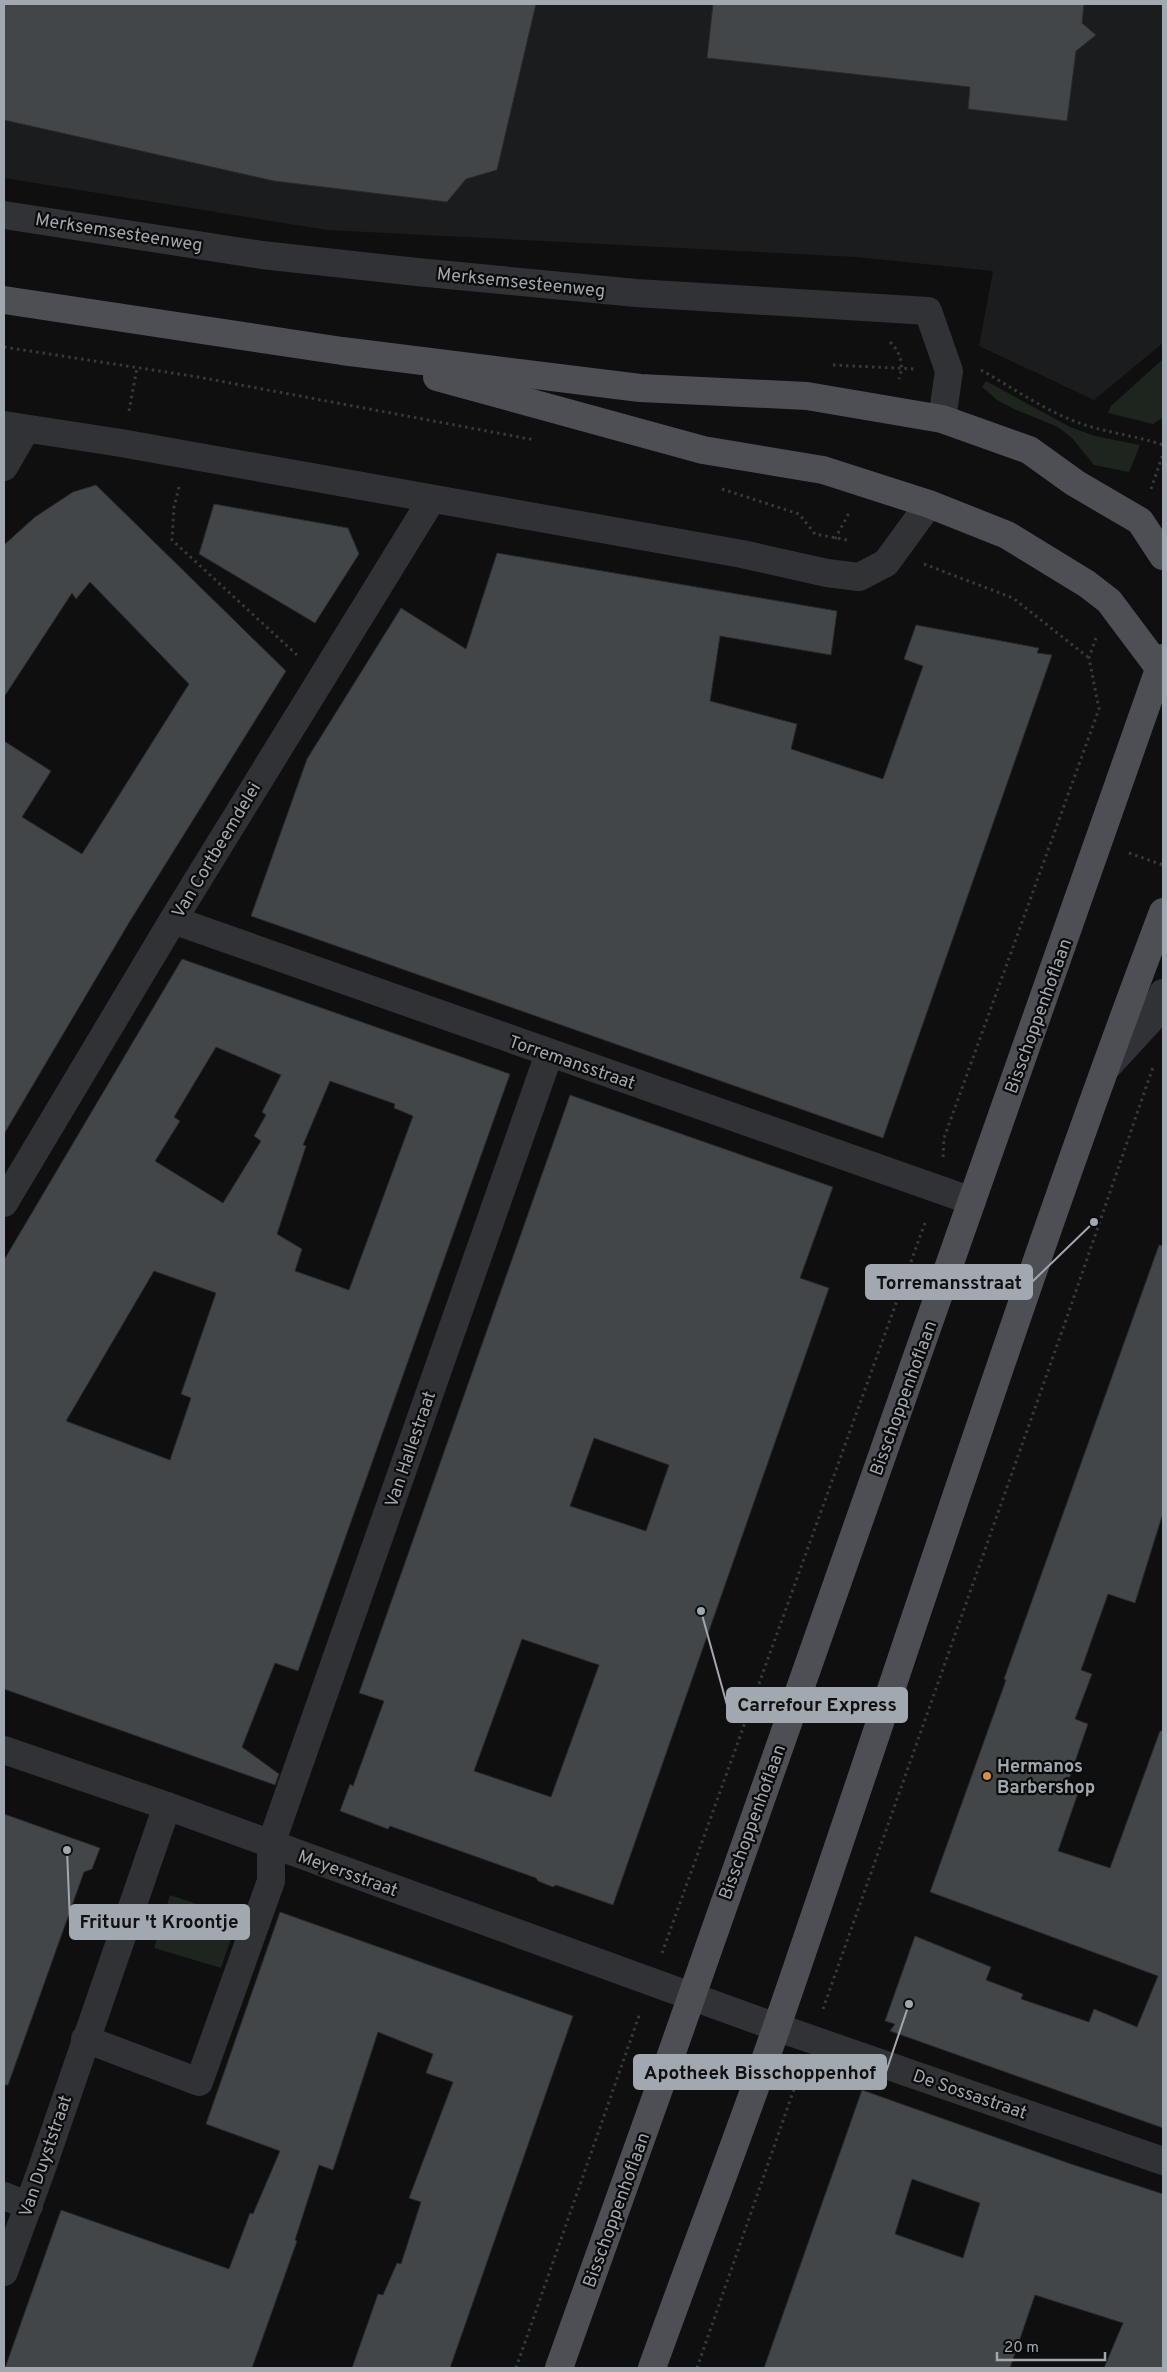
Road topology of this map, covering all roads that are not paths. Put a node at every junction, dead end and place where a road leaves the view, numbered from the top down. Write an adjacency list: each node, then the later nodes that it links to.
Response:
1 (4, 214): 4 (street, Merksemsesteenweg)
2 (4, 300): 3 (main road)
3 (342, 351): 4 (main road); 8 (main road)
4 (942, 420): 9 (main road)
5 (15, 427): 6 (street); 7 (street)
6 (4, 467)
7 (432, 499): 8 (street); 12 (street, Van Cortbeemdelei)
8 (929, 504): 10 (main road)
9 (1163, 556)
10 (1162, 666): 16 (main road, Bisschoppenhoflaan)
11 (1163, 912): 15 (main road)
12 (173, 920): 14 (street, Torremansstraat); 17 (street, Van Cortbeemdelei)
13 (1163, 993): 15 (street)
14 (549, 1054): 16 (street, Torremansstraat); 20 (street, Van Hallestraat)
15 (1105, 1069): 22 (main road)
16 (972, 1201): 21 (main road, Bisschoppenhoflaan)
17 (4, 1203)
18 (4, 1750): 19 (street, Meyersstraat)
19 (167, 1806): 20 (street, Meyersstraat); 23 (street, Van Duyststraat)
20 (270, 1844): 21 (street, Meyersstraat); 23 (street)
21 (692, 1996): 22 (street); 28 (main road, Bisschoppenhoflaan)
22 (776, 2027): 24 (street, De Sossastraat); 29 (main road)
23 (85, 2039): 26 (street, Van Duyststraat)
24 (1163, 2161)
25 (4, 2196): 26 (street)
26 (29, 2206): 27 (street, Van Duyststraat)
27 (4, 2272)
28 (559, 2368)
29 (652, 2368)

